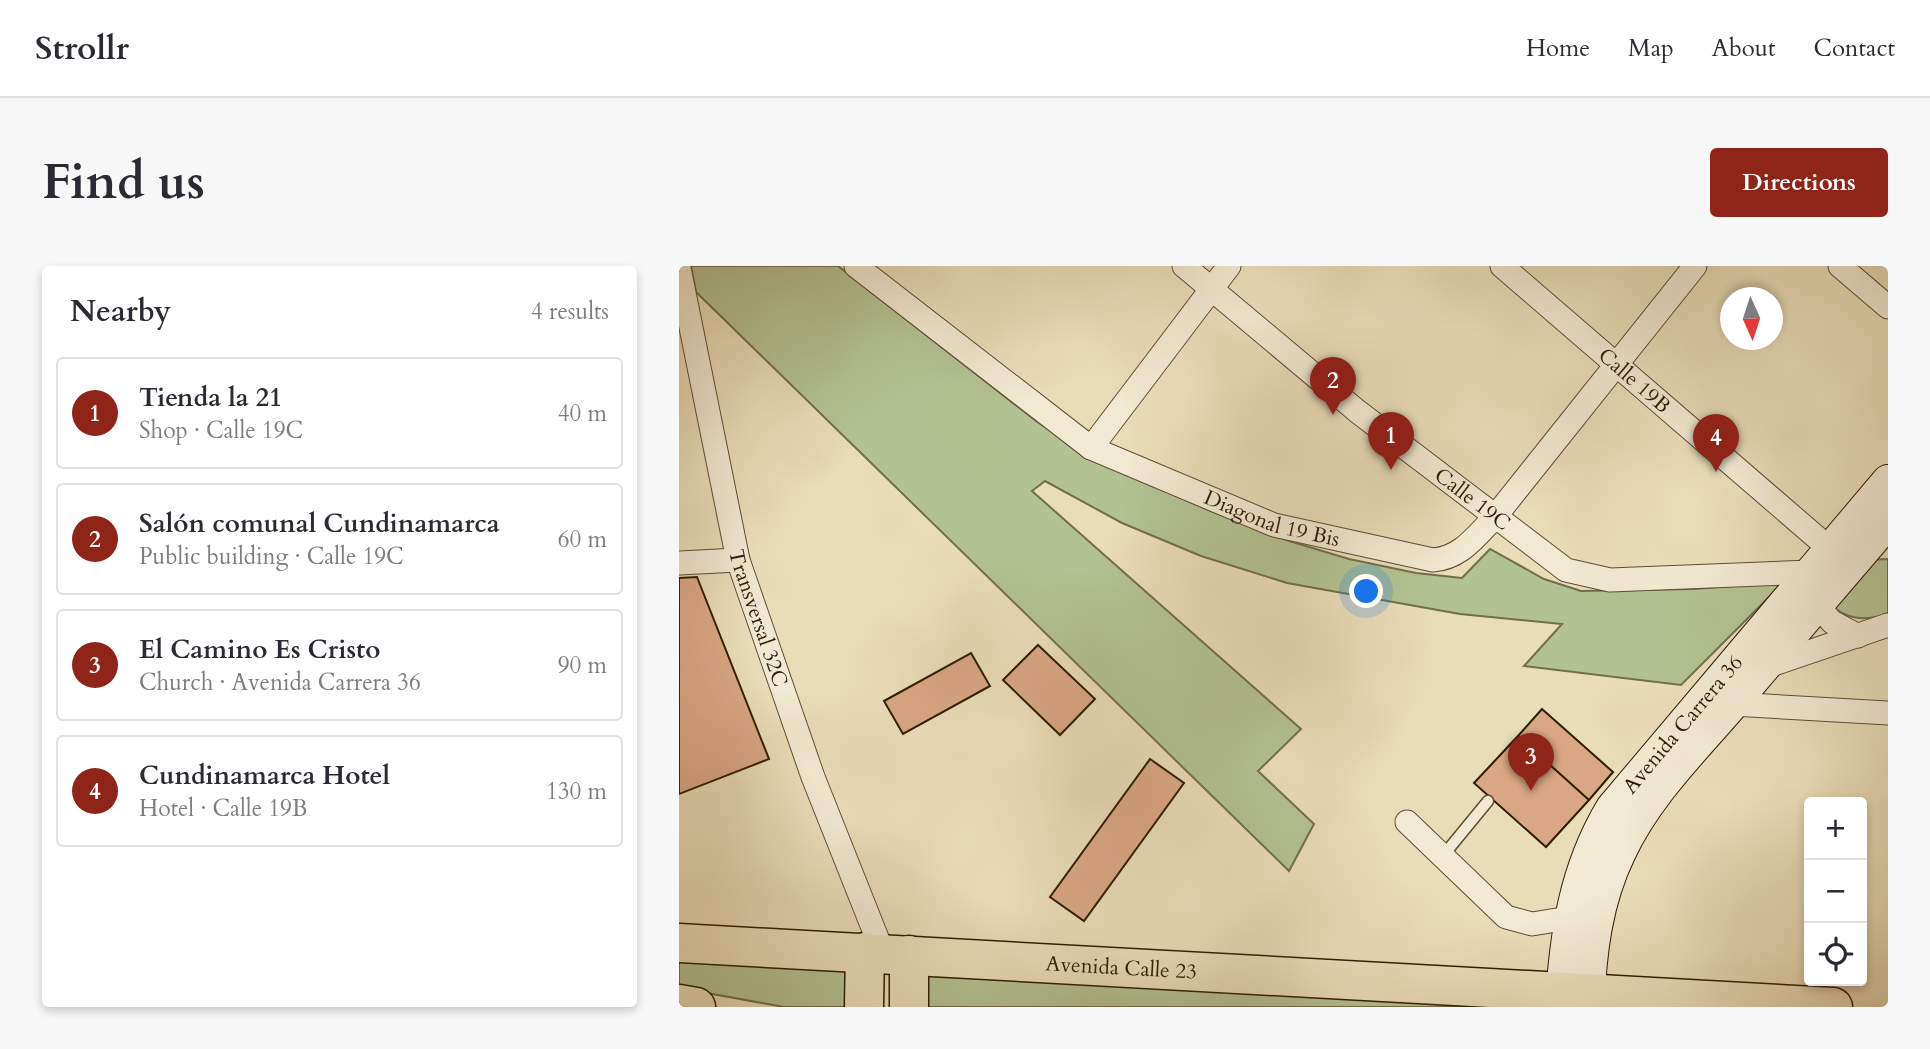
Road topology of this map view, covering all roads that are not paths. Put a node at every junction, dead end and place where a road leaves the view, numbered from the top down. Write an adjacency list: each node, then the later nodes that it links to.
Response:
1 (856, 266): 11 (street, Diagonal 19 Bis)
2 (1184, 266): 8 (street, Calle 19C)
3 (1229, 266): 8 (street)
4 (1502, 266): 10 (street, Calle 19B)
5 (1695, 266): 10 (street)
6 (1840, 266): 9 (street)
7 (679, 268): 15 (street, Transversal 32C)
8 (1211, 288): 11 (street); 13 (street, Calle 19C)
9 (1888, 307)
10 (1616, 363): 13 (street); 17 (street, Calle 19B)
11 (1091, 448): 13 (street, Diagonal 19 Bis)
12 (1888, 481): 17 (main road, Avenida Carrera 36)
13 (1494, 517): 17 (street, Calle 19C)
14 (1888, 522): 17 (main road, Avenida Carrera 36)
15 (738, 560): 16 (street); 28 (street, Transversal 32C)
16 (679, 563)
17 (1822, 579): 19 (street, Calle 19B); 20 (main road, Avenida Carrera 36); 26 (main road, Avenida Carrera 36)
18 (1888, 625): 19 (street)
19 (1858, 636): 20 (street)
20 (1762, 668): 21 (main road, Avenida Carrera 36)
21 (1732, 704): 22 (street); 29 (main road, Avenida Carrera 36)
22 (1888, 713)
23 (1488, 801): 25 (lane)
24 (1407, 822): 25 (street)
25 (1442, 857): 26 (street)
26 (1569, 918): 29 (main road, Avenida Carrera 36)
27 (679, 943): 28 (highway, Avenida Calle 23)
28 (886, 953): 29 (highway, Avenida Calle 23); 31 (highway); 32 (highway)
29 (1575, 1000): 30 (highway, Avenida Calle 23)
30 (1810, 1006)
31 (865, 1007)
32 (909, 1007)

